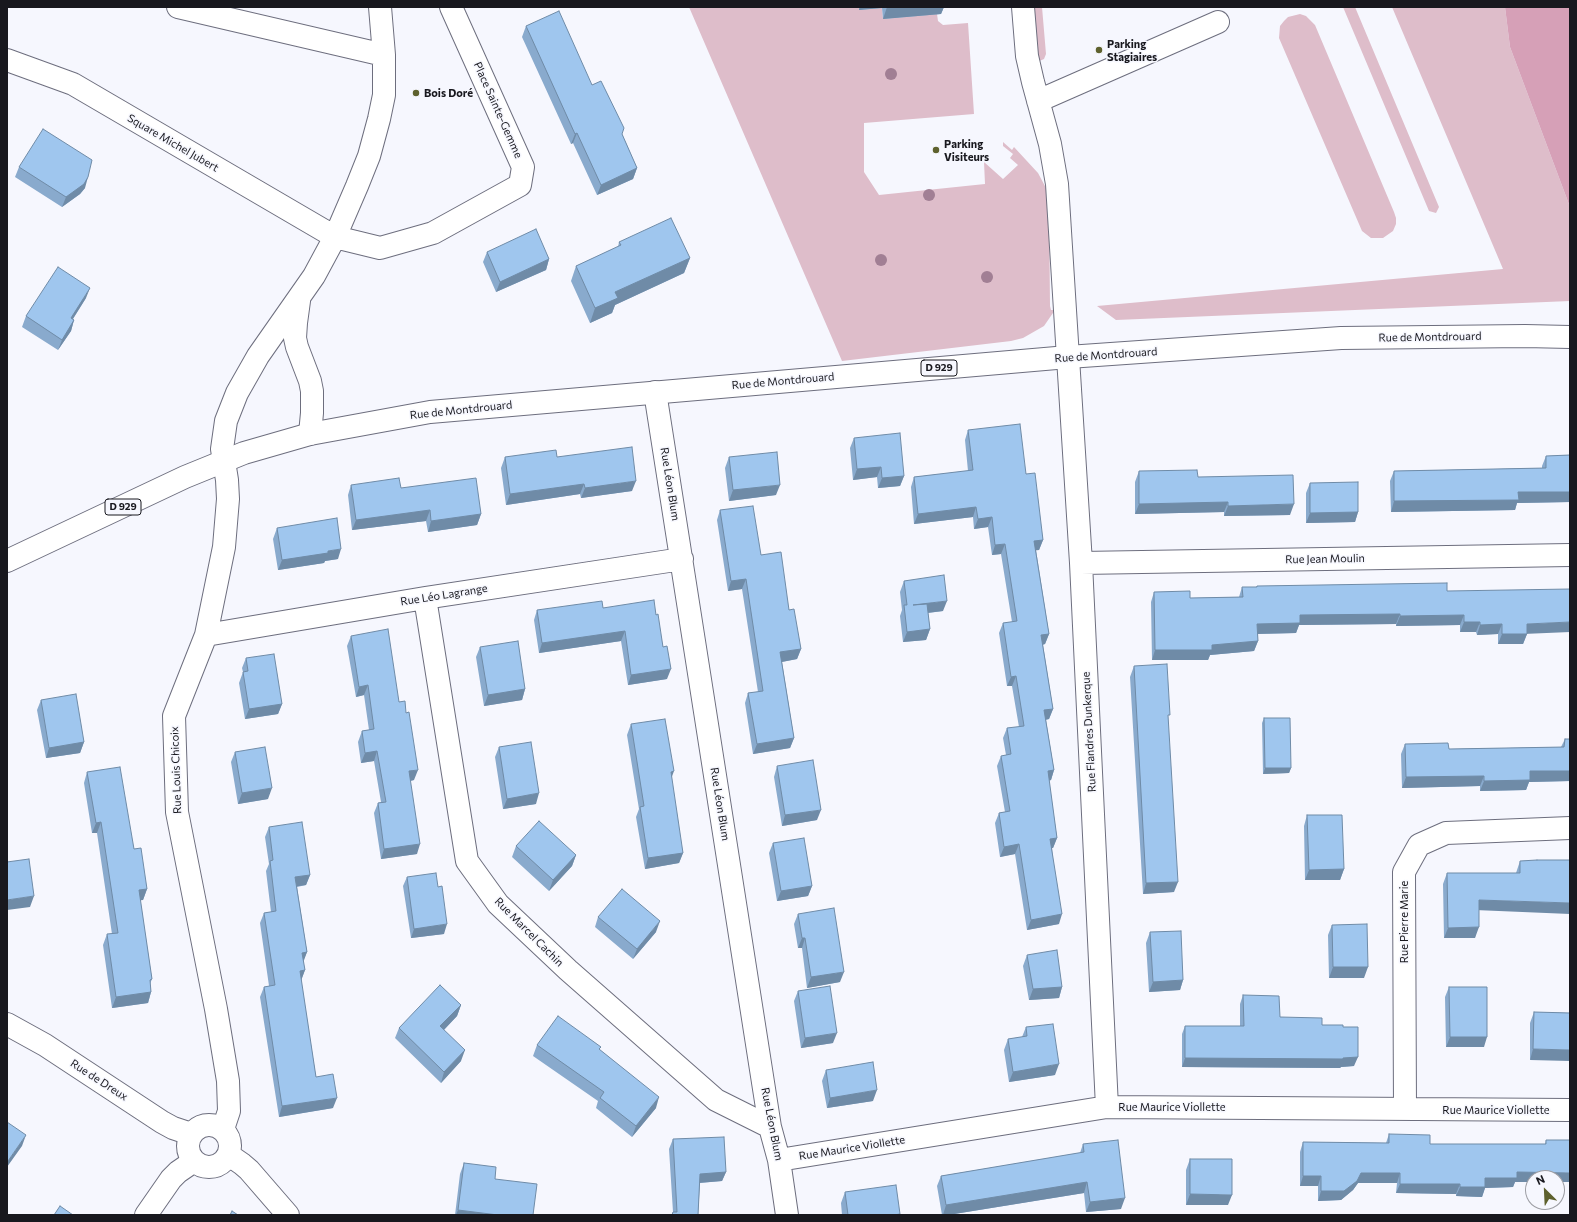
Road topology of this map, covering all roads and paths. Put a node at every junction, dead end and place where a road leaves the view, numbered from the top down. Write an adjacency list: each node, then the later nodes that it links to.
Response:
1 (178, 7): 6 (street)
2 (380, 7): 6 (street, Rue Louis Chicoix)
3 (451, 7): 9 (street, Place Sainte-Gemme)
4 (1023, 7): 8 (street, Rue Flandres Dunkerque)
5 (1218, 22): 8 (street)
6 (384, 55): 9 (street, Rue Louis Chicoix)
7 (7, 60): 9 (street, Square Michel Jubert)
8 (1038, 101): 12 (street, Rue Flandres Dunkerque)
9 (334, 237): 10 (street, Rue Louis Chicoix)
10 (299, 300): 14 (street); 15 (street, Rue Louis Chicoix)
11 (1570, 336): 12 (street, Rue de Montdrouard / D 929)
12 (1068, 357): 13 (street, Rue de Montdrouard / D 929); 19 (street, Rue Flandres Dunkerque)
13 (655, 392): 14 (street, Rue de Montdrouard / D 929); 18 (street, Rue Léon Blum)
14 (310, 434): 15 (street, Rue de Montdrouard / D 929)
15 (224, 461): 16 (street, Rue de Montdrouard / D 929); 21 (street, Rue Louis Chicoix)
16 (11, 555)
17 (1570, 555): 19 (street, Rue Jean Moulin)
18 (682, 559): 20 (street, Rue Léo Lagrange); 27 (street, Rue Léon Blum)
19 (1081, 563): 24 (street, Rue Flandres Dunkerque)
20 (425, 598): 21 (street, Rue Léo Lagrange); 27 (street, Rue Marcel Cachin)
21 (206, 635): 28 (street, Rue Louis Chicoix)
22 (1570, 828): 25 (street, Rue Pierre Marie)
23 (7, 1024): 29 (street, Rue de Dreux)
24 (1107, 1107): 25 (street, Rue Maurice Viollette); 31 (street, Rue Maurice Viollette)
25 (1405, 1109): 26 (street, Rue Maurice Viollette)
26 (1570, 1110)
27 (770, 1127): 31 (street, Rue Léon Blum)
28 (223, 1129): 29 (street); 30 (street)
29 (191, 1134): 32 (street)
30 (229, 1155): 32 (street); 34 (street)
31 (779, 1160): 35 (street, Rue Léon Blum)
32 (194, 1161): 33 (street)
33 (146, 1215)
34 (288, 1215)
35 (787, 1215)

